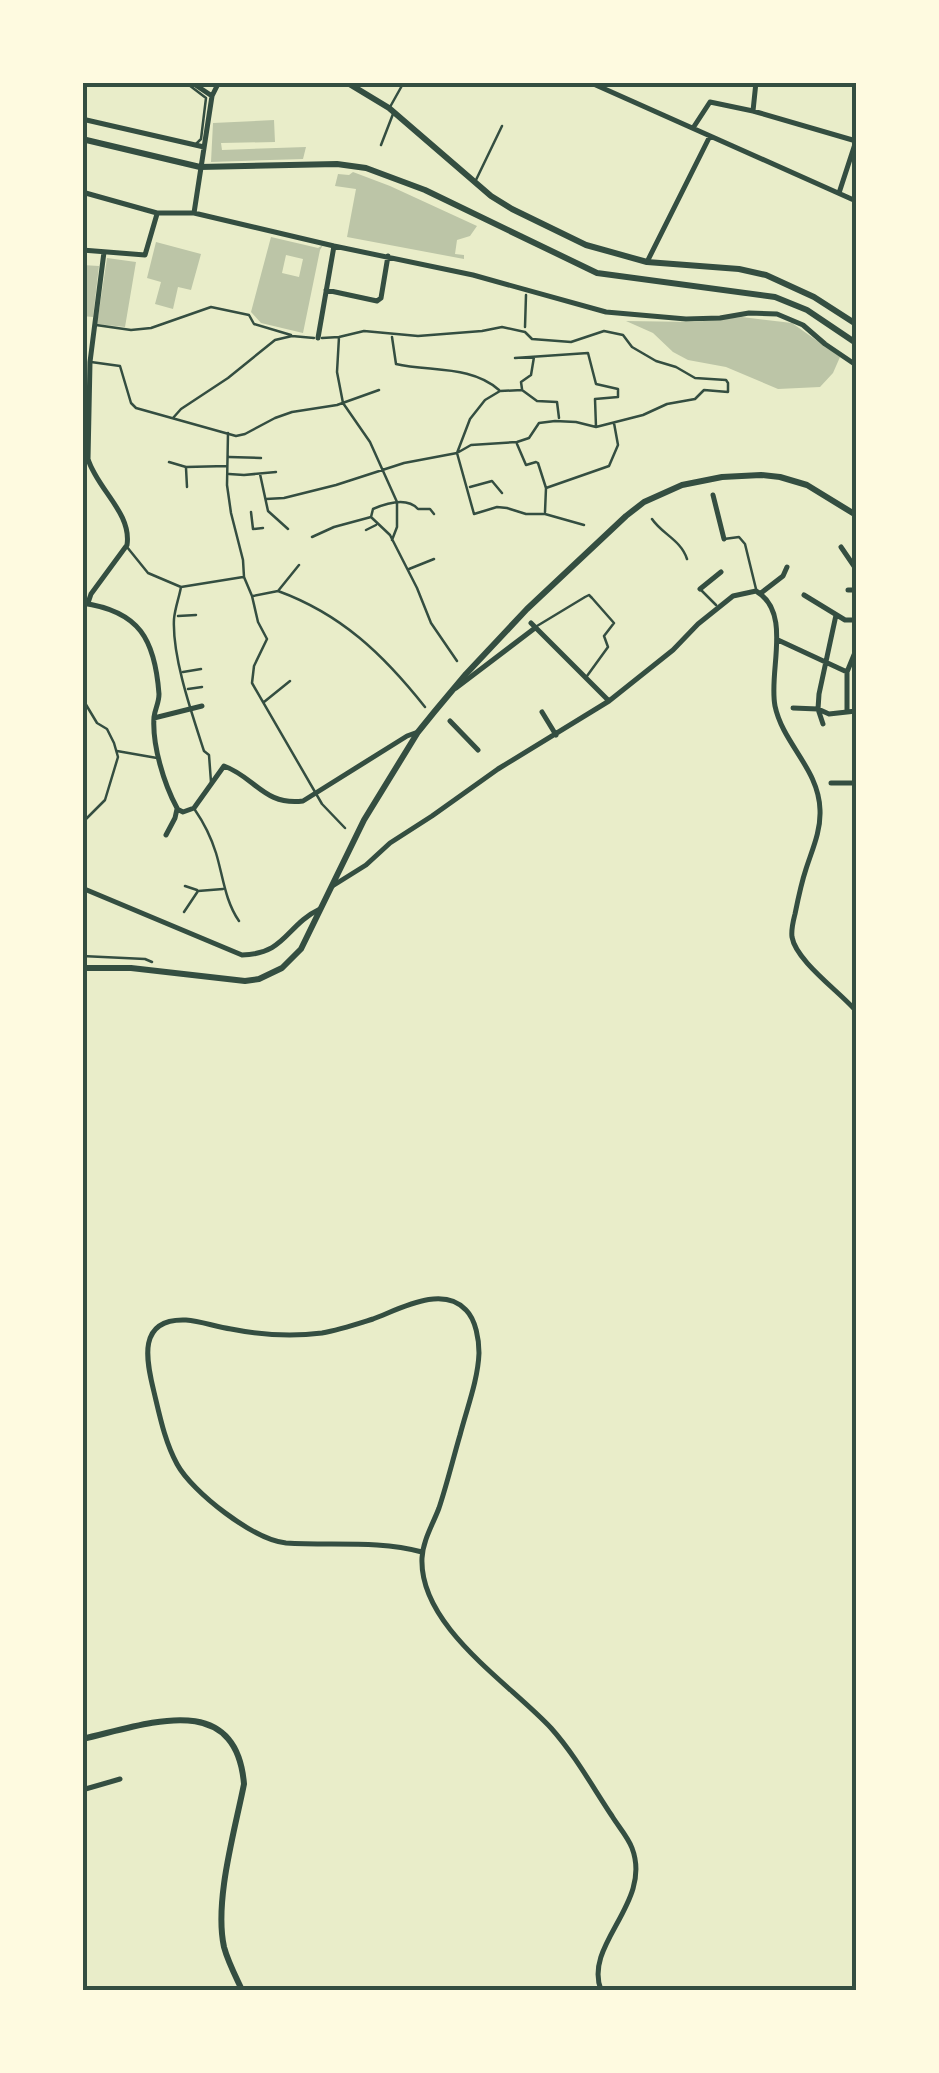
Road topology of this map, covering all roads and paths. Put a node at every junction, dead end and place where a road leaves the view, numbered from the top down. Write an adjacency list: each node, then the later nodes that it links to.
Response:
1 (188, 82): 8 (street); 11 (lane)
2 (219, 82): 8 (street)
3 (404, 82): 9 (lane)
4 (589, 82): 7 (street)
5 (756, 82): 10 (street)
6 (347, 83): 9 (main road)
7 (599, 84): 13 (street)
8 (212, 96): 18 (street)
9 (391, 110): 17 (lane); 20 (main road)
10 (752, 111): 13 (street); 16 (street)
11 (82, 118): 18 (street)
12 (502, 126): 20 (lane)
13 (692, 128): 14 (street)
14 (710, 136): 22 (street); 30 (street)
15 (82, 139): 19 (main road)
16 (856, 141): 22 (street)
17 (381, 145)
18 (204, 148): 19 (street)
19 (200, 167): 25 (street); 40 (main road)
20 (474, 184): 30 (main road)
21 (82, 192): 24 (street)
22 (839, 193): 23 (street)
23 (856, 201)
24 (157, 213): 25 (street); 28 (street)
25 (194, 213): 26 (street)
26 (334, 246): 29 (street); 32 (street)
27 (82, 250): 28 (street)
28 (104, 252): 34 (street)
29 (388, 256): 31 (street); 32 (street)
30 (647, 262): 33 (main road)
31 (526, 288): 35 (path); 46 (street)
32 (326, 290): 38 (street)
33 (856, 324)
34 (95, 325): 37 (lane); 42 (street)
35 (525, 332): 36 (lane); 53 (lane)
36 (392, 334): 39 (lane); 49 (lane)
37 (292, 336): 38 (lane); 51 (lane)
38 (318, 338): 39 (lane)
39 (339, 338): 50 (lane)
40 (856, 343)
41 (82, 352): 42 (lane)
42 (91, 354): 45 (street)
43 (534, 357): 44 (lane); 48 (lane); 54 (lane)
44 (515, 358)
45 (90, 362): 51 (lane); 57 (street)
46 (856, 365)
47 (379, 390): 50 (lane)
48 (522, 390): 49 (lane); 52 (lane)
49 (500, 392): 58 (lane)
50 (342, 403): 55 (lane); 64 (lane)
51 (173, 418): 55 (lane)
52 (559, 421): 54 (lane); 56 (lane)
53 (614, 422): 54 (lane); 70 (lane)
54 (596, 427)
55 (228, 434): 59 (lane)
56 (517, 442): 58 (lane); 70 (lane)
57 (85, 446): 89 (street)
58 (457, 453): 64 (lane); 69 (lane)
59 (229, 456): 60 (lane); 62 (lane)
60 (262, 458)
61 (168, 462): 63 (lane)
62 (228, 466): 63 (lane); 66 (lane)
63 (186, 467): 68 (lane)
64 (384, 470): 73 (lane); 74 (lane)
65 (276, 472): 67 (lane)
66 (227, 474): 67 (lane); 98 (lane)
67 (260, 474): 73 (lane)
68 (187, 487)
69 (466, 488): 71 (lane); 77 (lane)
70 (546, 488): 77 (lane)
71 (502, 493)
72 (713, 496): 87 (street)
73 (266, 499): 84 (lane)
74 (397, 502): 76 (lane); 79 (lane); 88 (lane)
75 (251, 512): 83 (lane)
76 (434, 514)
77 (545, 514): 82 (lane)
78 (856, 516): 127 (main road)
79 (372, 517): 81 (lane); 86 (lane)
80 (652, 520): 92 (lane)
81 (377, 524): 85 (lane); 88 (lane)
82 (584, 525)
83 (263, 528)
84 (288, 529)
85 (366, 530)
86 (312, 536)
87 (724, 539): 104 (lane)
88 (392, 540): 95 (lane)
89 (126, 546): 99 (lane); 107 (street)
90 (841, 547): 96 (street)
91 (434, 559): 95 (lane)
92 (687, 559)
93 (298, 565): 103 (lane)
94 (787, 567): 104 (street)
95 (407, 569): 118 (lane)
96 (856, 569)
97 (721, 572): 100 (street)
98 (244, 577): 99 (lane); 106 (lane)
99 (181, 588): 111 (lane)
100 (700, 589): 108 (lane)
101 (848, 590): 102 (street)
102 (856, 590)
103 (278, 591): 106 (lane); 132 (lane)
104 (758, 592): 108 (street); 116 (street)
105 (804, 595): 110 (street)
106 (252, 596): 130 (lane)
107 (85, 603): 138 (street)
108 (718, 608): 129 (street)
109 (196, 614): 111 (lane)
110 (836, 615): 112 (street); 119 (street)
111 (174, 616): 115 (lane)
112 (855, 618)
113 (533, 625): 123 (street); 123 (lane); 127 (street)
114 (185, 636): 115 (lane)
115 (175, 638): 121 (lane)
116 (778, 640): 119 (street); 165 (street)
117 (856, 650): 122 (street)
118 (457, 661)
119 (826, 662): 122 (street); 135 (street)
120 (201, 669): 121 (lane)
121 (182, 672): 126 (lane)
122 (847, 672): 136 (street)
123 (586, 677): 129 (street)
124 (290, 681): 130 (lane)
125 (202, 687): 126 (lane)
126 (185, 689): 134 (lane)
127 (450, 693): 142 (main road)
128 (82, 698): 145 (lane)
129 (609, 702): 143 (street)
130 (262, 703): 150 (lane)
131 (202, 706): 134 (street)
132 (425, 707)
133 (793, 708): 135 (street)
134 (190, 709): 138 (street); 147 (lane)
135 (818, 709): 136 (street); 141 (street)
136 (852, 711): 139 (street)
137 (542, 712): 143 (street)
138 (154, 718): 146 (street)
139 (856, 719)
140 (450, 720): 144 (street)
141 (824, 724)
142 (418, 732): 150 (street); 157 (main road)
143 (556, 735): 157 (street)
144 (478, 750)
145 (117, 751): 146 (lane); 153 (lane)
146 (159, 758): 151 (street)
147 (210, 782): 150 (street); 152 (street)
148 (831, 782): 149 (street)
149 (856, 782)
150 (315, 793): 154 (lane)
151 (177, 808): 152 (street); 155 (street)
152 (194, 808): 159 (lane)
153 (82, 823)
154 (345, 828)
155 (166, 835)
156 (185, 886): 160 (lane)
157 (332, 886): 161 (main road)
158 (82, 888): 161 (street)
159 (224, 888): 160 (lane); 163 (lane)
160 (198, 891): 162 (lane)
161 (322, 908): 164 (main road)
162 (184, 912)
163 (239, 921)
164 (82, 968)
165 (856, 1011)
166 (422, 1552): 166 (street); 171 (street)
167 (82, 1739): 170 (main road)
168 (120, 1779): 169 (street)
169 (82, 1790)
170 (242, 1990)
171 (602, 1990)

